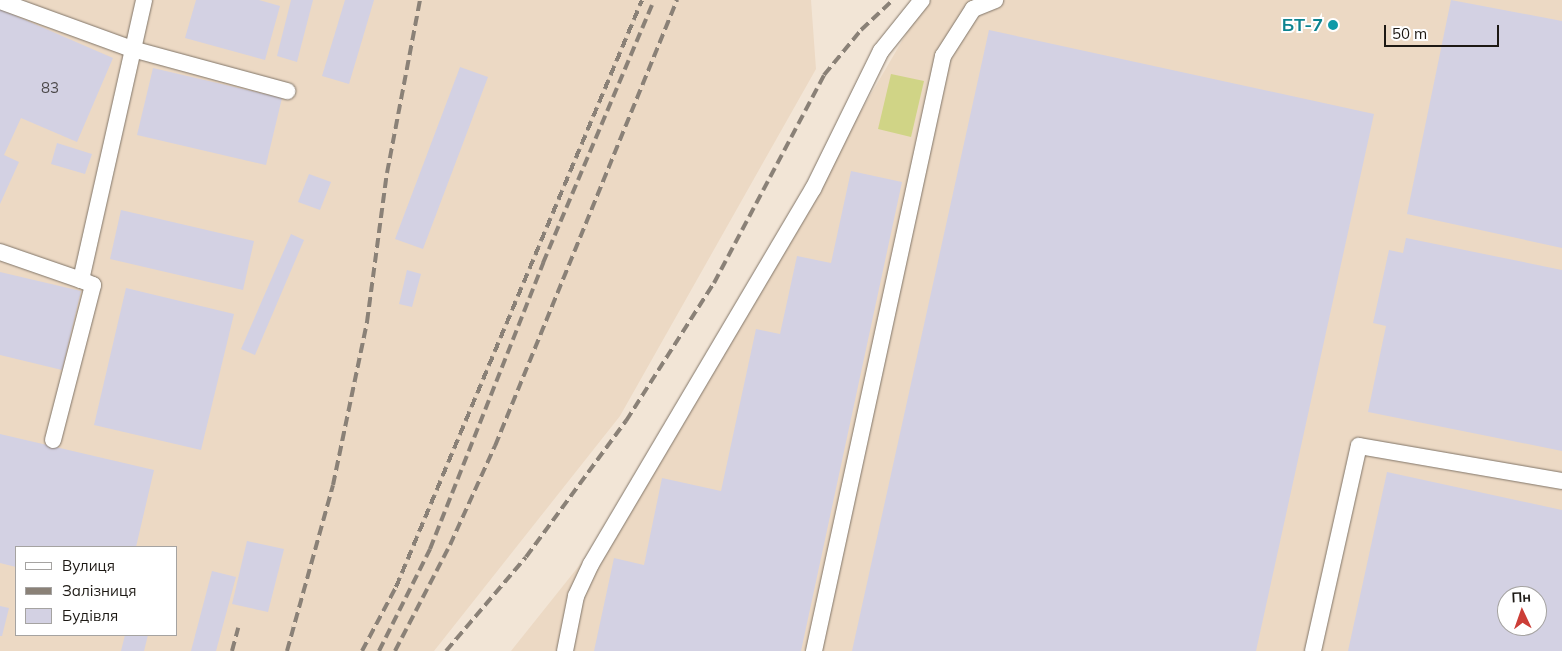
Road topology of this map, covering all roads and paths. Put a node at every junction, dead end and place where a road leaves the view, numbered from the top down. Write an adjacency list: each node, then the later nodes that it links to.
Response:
1 (144, 0): 5 (lane)
2 (922, 0): 11 (lane)
3 (995, 0): 12 (lane)
4 (0, 1): 5 (lane)
5 (132, 49): 6 (lane); 8 (lane)
6 (287, 91)
7 (0, 252): 8 (lane)
8 (81, 280): 9 (lane)
9 (53, 440)
10 (1562, 481): 13 (lane)
11 (565, 651)
12 (814, 651)
13 (1313, 651)

